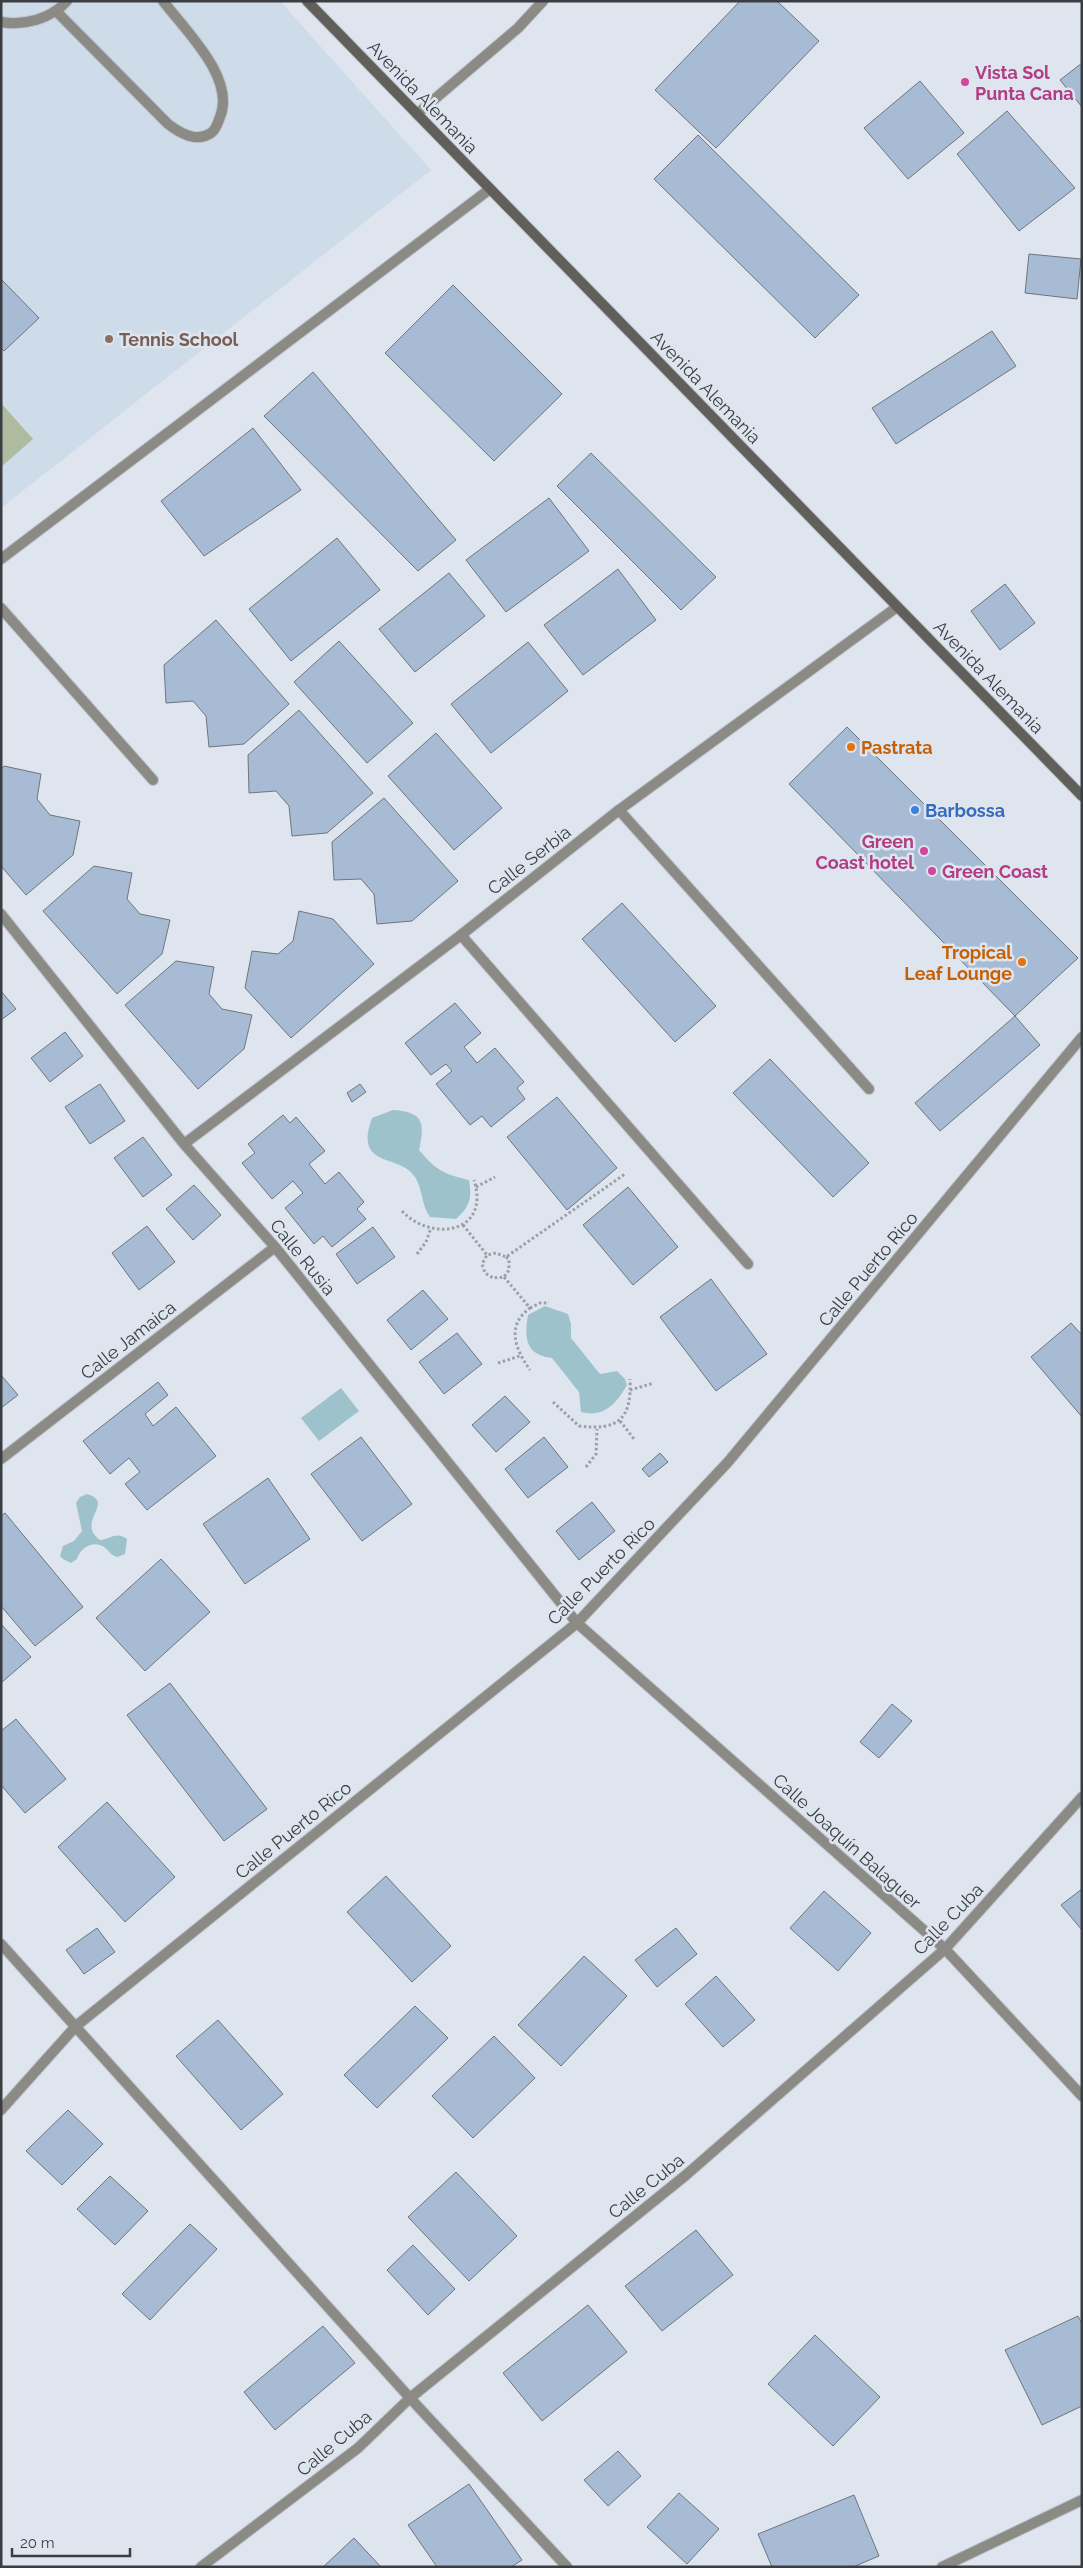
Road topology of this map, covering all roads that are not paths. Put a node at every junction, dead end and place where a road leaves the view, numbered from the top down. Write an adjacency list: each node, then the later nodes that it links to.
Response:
1 (67, 1): 5 (street)
2 (163, 1): 5 (street)
3 (307, 1): 7 (street, Avenida Alemania)
4 (543, 1): 7 (street)
5 (56, 11): 6 (street)
6 (1, 22)
7 (417, 114): 8 (street, Avenida Alemania)
8 (490, 189): 9 (street); 10 (street, Avenida Alemania)
9 (1, 559)
10 (897, 607): 13 (street, Avenida Alemania); 14 (street, Calle Serbia)
11 (1, 608): 12 (street)
12 (153, 780)
13 (1082, 796)
14 (619, 810): 16 (street, Calle Serbia); 18 (street)
15 (1, 914): 19 (street, Calle Rusia)
16 (461, 935): 19 (street, Calle Serbia); 21 (street)
17 (1082, 1037): 23 (street, Calle Puerto Rico)
18 (869, 1089)
19 (184, 1144): 20 (street, Calle Rusia)
20 (275, 1247): 22 (street, Calle Jamaica); 23 (street, Calle Rusia)
21 (748, 1264)
22 (1, 1460)
23 (577, 1623): 26 (street, Calle Joaquín Balaguer); 27 (street, Calle Puerto Rico)
24 (1082, 1796): 26 (street, Calle Cuba)
25 (1, 1944): 27 (street)
26 (944, 1949): 28 (street, Calle Joaquín Balaguer); 30 (street, Calle Cuba)
27 (76, 2026): 29 (street, Calle Puerto Rico); 30 (street)
28 (1082, 2096)
29 (1, 2110)
30 (410, 2398): 32 (street, Calle Cuba); 33 (street)
31 (1082, 2500): 34 (street)
32 (201, 2567)
33 (567, 2567)
34 (942, 2567)

